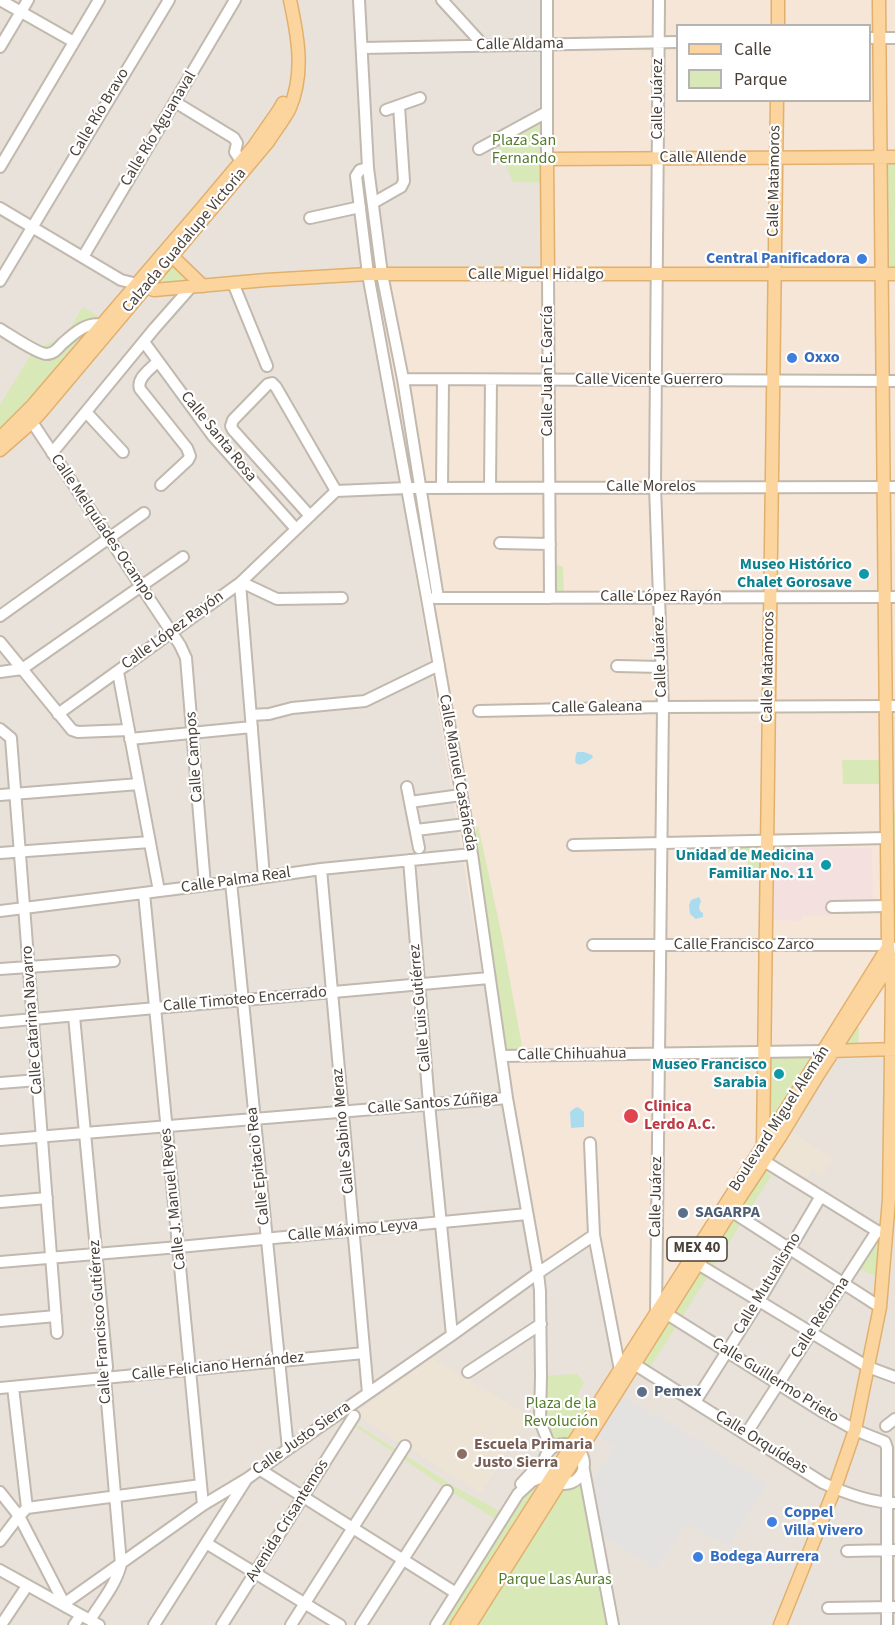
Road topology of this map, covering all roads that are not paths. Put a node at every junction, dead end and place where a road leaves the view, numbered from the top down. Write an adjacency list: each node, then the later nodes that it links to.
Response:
1 (0, 0): 14 (street)
2 (28, 0): 14 (street)
3 (99, 0): 18 (street)
4 (169, 0): 44 (street, Calle Río Bravo)
5 (235, 0): 26 (street, Calle Río Aguanaval)
6 (282, 0): 37 (main road, Calzada Guadalupe Victoria)
7 (290, 0): 46 (main road, Calzada Guadalupe Victoria)
8 (359, 0): 24 (street, Calle Manuel Castañeda)
9 (442, 0): 22 (street)
10 (547, 0): 21 (street, Calle Juan E. García)
11 (659, 0): 19 (street, Calle Juárez)
12 (778, 0): 15 (main road)
13 (879, 0): 16 (main road)
14 (21, 12): 18 (street); 23 (street)
15 (778, 24)
16 (874, 38): 17 (street); 32 (main road)
17 (895, 38)
18 (74, 42): 38 (street)
19 (658, 42): 20 (street, Calle Aldama); 21 (street, Calle Aldama); 34 (street, Calle Juárez)
20 (676, 42)
21 (547, 45): 22 (street, Calle Aldama); 30 (street, Calle Juan E. García)
22 (484, 46): 24 (street, Calle Aldama)
23 (0, 47)
24 (363, 48): 39 (street, Calle Manuel Castañeda)
25 (420, 98): 28 (street)
26 (176, 102): 37 (street); 45 (street, Calle Río Aguanaval)
27 (777, 102): 35 (main road, Calle Matamoros)
28 (399, 106): 29 (street); 40 (street)
29 (386, 110)
30 (547, 112): 31 (street); 36 (street, Calle Juan E. García)
31 (479, 149)
32 (880, 157): 33 (main road, Calle Allende); 35 (main road, Calle Allende); 49 (main road)
33 (895, 157)
34 (657, 158): 35 (main road, Calle Allende); 36 (main road, Calle Allende); 52 (street, Calle Juárez)
35 (776, 158): 53 (main road, Calle Matamoros)
36 (548, 159): 51 (main road, Calle Juan E. García)
37 (241, 161): 57 (main road, Calzada Guadalupe Victoria)
38 (0, 167)
39 (368, 168): 40 (street, Calle Manuel Castañeda); 41 (street, Calle Manuel Castañeda)
40 (373, 203): 48 (street, Calle Manuel Castañeda)
41 (360, 207): 43 (street); 47 (street, Calle Manuel Castañeda)
42 (0, 208): 44 (street)
43 (310, 218)
44 (32, 227): 45 (street); 54 (street, Calle Río Bravo)
45 (83, 257): 57 (street)
46 (173, 257): 56 (main road); 57 (main road, Calzada Guadalupe Victoria)
47 (368, 274): 48 (main road, Calle Miguel Hidalgo); 55 (main road, Calle Miguel Hidalgo); 80 (street, Calle Manuel Castañeda)
48 (382, 274): 51 (main road, Calle Miguel Hidalgo); 63 (street, Calle Manuel Castañeda)
49 (882, 274): 50 (main road, Calle Miguel Hidalgo); 53 (main road, Calle Miguel Hidalgo); 69 (main road)
50 (895, 274)
51 (548, 275): 52 (main road, Calle Miguel Hidalgo); 66 (street, Calle Juan E. García)
52 (657, 275): 53 (main road, Calle Miguel Hidalgo); 67 (street, Calle Juárez)
53 (774, 275): 68 (main road, Calle Matamoros)
54 (0, 281)
55 (233, 283): 56 (main road, Calle Miguel Hidalgo); 62 (street)
56 (197, 287): 57 (main road, Calle Miguel Hidalgo); 60 (street)
57 (138, 290): 58 (main road, Calzada Guadalupe Victoria); 71 (main road, Calzada Guadalupe Victoria)
58 (103, 325): 59 (street); 72 (main road, Calzada Guadalupe Victoria)
59 (0, 329)
60 (144, 342): 61 (street, Calle Santa Rosa); 70 (street)
61 (158, 361): 76 (street); 88 (street, Calle Santa Rosa)
62 (267, 366)
63 (403, 379): 64 (street, Calle Vicente Guerrero); 81 (street, Calle Manuel Castañeda)
64 (443, 380): 65 (street, Calle Vicente Guerrero); 82 (street)
65 (491, 380): 66 (street, Calle Vicente Guerrero); 83 (street)
66 (549, 380): 67 (street, Calle Vicente Guerrero); 84 (street, Calle Juan E. García)
67 (656, 380): 68 (street, Calle Vicente Guerrero); 77 (street, Calle Juárez)
68 (772, 381): 69 (street, Calle Vicente Guerrero); 78 (main road, Calle Matamoros)
69 (889, 381): 79 (main road)
70 (86, 412): 74 (street); 75 (street)
71 (32, 422): 73 (main road, Calzada Guadalupe Victoria); 75 (street, Calle Melquíades Ocampo)
72 (0, 438)
73 (0, 450)
74 (123, 452)
75 (52, 453): 89 (street, Calle Melquíades Ocampo)
76 (161, 485)
77 (655, 487): 78 (street, Calle Morelos); 84 (street, Calle Morelos); 95 (street, Calle Juárez)
78 (771, 487): 79 (street, Calle Morelos); 96 (main road, Calle Matamoros)
79 (889, 487): 97 (main road)
80 (407, 488): 81 (street, Calle Morelos); 85 (street); 99 (street, Calle Manuel Castañeda)
81 (420, 488): 82 (street, Calle Morelos); 99 (street, Calle Manuel Castañeda)
82 (442, 488): 83 (street, Calle Morelos)
83 (490, 488): 84 (street, Calle Morelos)
84 (549, 488): 91 (street, Calle Juan E. García)
85 (336, 491): 87 (street, Calle López Rayón); 87 (street)
86 (144, 513): 89 (street)
87 (310, 516): 88 (street, Calle López Rayón)
88 (296, 529): 93 (street, Calle López Rayón)
89 (108, 538): 94 (street, Calle Melquíades Ocampo); 101 (street)
90 (500, 543): 91 (street)
91 (550, 544): 100 (street, Calle Juan E. García)
92 (183, 557): 94 (street)
93 (240, 582): 98 (street); 102 (street, Calle López Rayón); 115 (street)
94 (141, 586): 102 (street, Calle Melquíades Ocampo); 107 (street)
95 (659, 597): 96 (street, Calle López Rayón); 100 (street, Calle López Rayón); 106 (street, Calle Juárez)
96 (769, 597): 97 (street, Calle López Rayón); 110 (main road, Calle Matamoros)
97 (890, 597): 111 (main road)
98 (342, 598)
99 (433, 598): 100 (street, Calle López Rayón); 104 (street, Calle Manuel Castañeda)
100 (550, 598)
101 (0, 616)
102 (172, 633): 109 (street, Calle López Rayón); 118 (street, Calle Campos)
103 (0, 642): 107 (street)
104 (439, 665): 115 (street); 125 (street, Calle Manuel Castañeda)
105 (617, 666): 106 (street)
106 (661, 667): 112 (street, Calle Juárez)
107 (22, 669): 108 (street); 114 (street)
108 (0, 672)
109 (118, 672): 114 (street, Calle López Rayón); 119 (street)
110 (768, 706): 111 (street, Calle Galeana); 112 (street, Calle Galeana); 131 (main road, Calle Matamoros)
111 (891, 706): 127 (main road)
112 (663, 707): 113 (street, Calle Galeana); 133 (street, Calle Juárez)
113 (479, 711)
114 (58, 714): 119 (street)
115 (251, 715): 116 (street)
116 (252, 727): 118 (street); 141 (street)
117 (0, 729): 120 (street, Calle Catarina Navarro)
118 (193, 733): 119 (street); 143 (street, Calle Campos)
119 (129, 735): 121 (street)
120 (6, 739): 123 (street, Calle Catarina Navarro)
121 (139, 784): 123 (street); 132 (street)
122 (407, 787): 126 (street)
123 (16, 793): 124 (street); 136 (street, Calle Catarina Navarro)
124 (0, 795)
125 (461, 795): 126 (street); 128 (street, Calle Manuel Castañeda)
126 (410, 802): 129 (street)
127 (891, 812): 130 (main road)
128 (466, 824): 129 (street); 138 (street, Calle Manuel Castañeda)
129 (416, 830): 135 (street)
130 (887, 838): 131 (street); 146 (main road)
131 (767, 840): 133 (street); 152 (main road, Calle Matamoros)
132 (150, 842): 136 (street); 144 (street)
133 (662, 843): 134 (street); 151 (street, Calle Juárez)
134 (573, 845)
135 (419, 848)
136 (20, 852): 137 (street); 148 (street, Calle Catarina Navarro)
137 (0, 853)
138 (471, 854): 139 (street, Calle Palma Real); 158 (street, Calle Manuel Castañeda)
139 (409, 860): 140 (street, Calle Palma Real); 159 (street, Calle Luis Gutiérrez)
140 (321, 869): 141 (street, Calle Palma Real); 160 (street, Calle Sabino Meraz)
141 (264, 878): 142 (street, Calle Palma Real)
142 (231, 882): 143 (street, Calle Palma Real); 161 (street, Calle Epitacio Rea)
143 (205, 885): 144 (street, Calle Palma Real)
144 (159, 891): 145 (street, Calle Palma Real)
145 (144, 893): 148 (street, Calle Palma Real); 162 (street, Calle J. Manuel Reyes)
146 (888, 906): 147 (street); 153 (main road)
147 (832, 907)
148 (25, 909): 149 (street, Calle Palma Real); 156 (street, Calle Catarina Navarro)
149 (0, 912)
150 (593, 945): 151 (street, Calle Francisco Zarco)
151 (661, 945): 152 (street, Calle Francisco Zarco); 170 (street, Calle Juárez)
152 (766, 945): 153 (street, Calle Francisco Zarco); 169 (main road, Calle Matamoros)
153 (893, 949): 155 (main road); 167 (main road, Boulevard Miguel Alemán / MEX 40)
154 (114, 962): 156 (street)
155 (889, 965): 166 (main road); 167 (main road, Boulevard Miguel Alemán / MEX 40)
156 (29, 967): 157 (street); 164 (street, Calle Catarina Navarro)
157 (0, 969)
158 (489, 978): 159 (street, Calle Timoteo Encerrado); 171 (street, Calle Manuel Castañeda)
159 (419, 984): 160 (street, Calle Timoteo Encerrado); 176 (street, Calle Luis Gutiérrez)
160 (332, 992): 161 (street, Calle Timoteo Encerrado); 177 (street, Calle Sabino Meraz)
161 (242, 1000): 162 (street, Calle Timoteo Encerrado); 178 (street, Calle Epitacio Rea)
162 (155, 1008): 163 (street, Calle Timoteo Encerrado); 179 (street, Calle J. Manuel Reyes)
163 (74, 1016): 164 (street, Calle Timoteo Encerrado); 180 (street, Calle Francisco Gutiérrez)
164 (33, 1019): 165 (street, Calle Timoteo Encerrado); 173 (street, Calle Catarina Navarro)
165 (0, 1022)
166 (893, 1049): 168 (main road, Calle Chihuahua); 193 (main road)
167 (829, 1051): 168 (main road, Calle Chihuahua); 169 (street, Calle Chihuahua); 172 (main road, Boulevard Miguel Alemán / MEX 40); 184 (main road, Boulevard Miguel Alemán / MEX 40)
168 (854, 1051): 172 (main road)
169 (764, 1052): 170 (street, Calle Chihuahua); 184 (main road, Calle Matamoros)
170 (659, 1054): 171 (street, Calle Chihuahua); 206 (street, Calle Juárez)
171 (502, 1056): 175 (street, Calle Manuel Castañeda)
172 (816, 1078): 185 (main road, Boulevard Miguel Alemán / MEX 40)
173 (38, 1080): 174 (street); 181 (street, Calle Catarina Navarro)
174 (0, 1083)
175 (507, 1098): 176 (street, Calle Santos Zúñiga); 190 (street, Calle Manuel Castañeda)
176 (429, 1104): 177 (street, Calle Santos Zúñiga); 191 (street, Calle Luis Gutiérrez)
177 (342, 1111): 178 (street, Calle Santos Zúñiga); 192 (street, Calle Sabino Meraz)
178 (254, 1119): 179 (street, Calle Santos Zúñiga); 195 (street, Calle Epitacio Rea)
179 (167, 1126): 180 (street, Calle Santos Zúñiga); 196 (street, Calle J. Manuel Reyes)
180 (85, 1133): 181 (street, Calle Santos Zúñiga); 198 (street, Calle Francisco Gutiérrez)
181 (42, 1136): 182 (street, Calle Santos Zúñiga); 187 (street, Calle Catarina Navarro)
182 (0, 1140)
183 (590, 1143): 194 (street)
184 (763, 1145): 185 (main road, Calle Matamoros); 206 (main road, Boulevard Miguel Alemán / MEX 40)
185 (764, 1161): 186 (street); 189 (main road, Boulevard Miguel Alemán / MEX 40)
186 (821, 1196): 193 (street); 197 (street, Calle Mutualismo)
187 (47, 1198): 188 (street); 199 (street, Calle Catarina Navarro)
188 (0, 1202)
189 (731, 1211): 197 (street); 201 (main road, Boulevard Miguel Alemán / MEX 40)
190 (527, 1214): 191 (street, Calle Máximo Leyva); 202 (street, Calle Manuel Castañeda)
191 (441, 1222): 192 (street, Calle Máximo Leyva); 212 (street, Calle Luis Gutiérrez)
192 (353, 1231): 195 (street, Calle Máximo Leyva); 214 (street, Calle Sabino Meraz)
193 (881, 1232): 203 (street, Calle Reforma); 205 (main road)
194 (594, 1235): 202 (street, Calle Justo Sierra); 219 (street)
195 (266, 1239): 196 (street, Calle Máximo Leyva); 215 (street, Calle Epitacio Rea)
196 (179, 1247): 198 (street, Calle Máximo Leyva); 218 (street, Calle J. Manuel Reyes)
197 (789, 1249): 203 (street); 204 (street, Calle Mutualismo)
198 (96, 1254): 199 (street, Calle Máximo Leyva); 222 (street, Calle Francisco Gutiérrez)
199 (51, 1258): 200 (street, Calle Máximo Leyva); 207 (street, Calle Catarina Navarro)
200 (0, 1262)
201 (698, 1264): 204 (street); 206 (main road, Boulevard Miguel Alemán / MEX 40)
202 (538, 1273): 209 (street, Calle Manuel Castañeda); 212 (street, Calle Justo Sierra)
203 (843, 1284): 205 (street); 211 (street, Calle Reforma)
204 (759, 1301): 211 (street); 213 (street, Calle Mutualismo)
205 (880, 1307): 217 (main road)
206 (662, 1314): 213 (street, Calle Guillermo Prieto); 216 (main road, Boulevard Miguel Alemán / MEX 40); 219 (main road, Boulevard Miguel Alemán / MEX 40)
207 (56, 1316): 208 (street); 210 (street, Calle Catarina Navarro)
208 (0, 1321)
209 (541, 1324): 220 (street); 233 (street, Calle Manuel Castañeda)
210 (57, 1333)
211 (812, 1333): 217 (street); 223 (street, Calle Reforma)
212 (453, 1335): 226 (street, Calle Justo Sierra)
213 (727, 1352): 223 (street, Calle Guillermo Prieto); 227 (street, Calle Mutualismo)
214 (364, 1353): 215 (street, Calle Feliciano Hernández); 226 (street, Calle Sabino Meraz)
215 (278, 1361): 218 (street, Calle Feliciano Hernández); 232 (street, Calle Epitacio Rea)
216 (634, 1364): 227 (street, Calle Orquídeas); 234 (main road, Boulevard Miguel Alemán / MEX 40)
217 (868, 1368): 221 (street); 229 (main road)
218 (190, 1370): 222 (street, Calle Feliciano Hernández); 239 (street, Calle J. Manuel Reyes)
219 (620, 1370): 234 (main road, Boulevard Miguel Alemán / MEX 40)
220 (468, 1372)
221 (895, 1377)
222 (105, 1378): 224 (street, Calle Feliciano Hernández); 243 (street, Calle Francisco Gutiérrez)
223 (778, 1384): 229 (street, Calle Guillermo Prieto); 230 (street, Calle Reforma)
224 (13, 1387): 225 (street, Calle Feliciano Hernández); 247 (street)
225 (0, 1389)
226 (368, 1394): 232 (street, Calle Justo Sierra)
227 (695, 1402): 230 (street, Calle Orquídeas)
228 (354, 1416): 244 (street, Avenida Crisantemos)
229 (855, 1430): 240 (main road); 245 (street, Calle Guillermo Prieto)
230 (746, 1434): 240 (street, Calle Orquídeas)
231 (405, 1446): 249 (street)
232 (288, 1449): 235 (street, Calle Justo Sierra)
233 (551, 1449): 234 (street); 236 (street)
234 (575, 1449): 236 (main road, Boulevard Miguel Alemán / MEX 40); 238 (street)
235 (260, 1469): 237 (street, Calle Justo Sierra); 244 (street)
236 (550, 1476): 238 (street); 259 (street); 273 (main road, Boulevard Miguel Alemán / MEX 40); 274 (main road, Boulevard Miguel Alemán / MEX 40)
237 (248, 1478): 246 (street, Calle Justo Sierra); 251 (street)
238 (582, 1481): 275 (street)
239 (201, 1485): 243 (street); 246 (street, Calle J. Manuel Reyes)
240 (835, 1488): 245 (street, Calle Orquídeas); 276 (main road)
241 (447, 1491): 254 (street)
242 (0, 1492): 248 (street)
243 (115, 1495): 247 (street); 255 (street, Calle Francisco Gutiérrez)
244 (303, 1496): 249 (street); 257 (street, Avenida Crisantemos)
245 (891, 1503): 252 (street)
246 (203, 1505): 255 (street, Calle Justo Sierra)
247 (27, 1508): 248 (street)
248 (19, 1516): 250 (street); 261 (street)
249 (353, 1527): 254 (street); 260 (street)
250 (0, 1541)
251 (206, 1543): 257 (street); 267 (street)
252 (891, 1550): 253 (street); 262 (street)
253 (847, 1551)
254 (403, 1559): 259 (street); 271 (street)
255 (122, 1564): 261 (street, Calle Justo Sierra); 264 (street)
256 (0, 1570): 258 (street)
257 (255, 1573): 260 (street); 268 (street, Avenida Crisantemos)
258 (27, 1586): 261 (street); 265 (street)
259 (456, 1593): 272 (street)
260 (305, 1603): 269 (street); 270 (street)
261 (66, 1605): 264 (street)
262 (891, 1607): 263 (street); 277 (street)
263 (828, 1608)
264 (90, 1620): 266 (street)
265 (1, 1625)
266 (74, 1625)
267 (154, 1625)
268 (222, 1625)
269 (291, 1625)
270 (340, 1625)
271 (361, 1625)
272 (436, 1625)
273 (457, 1625)
274 (470, 1625)
275 (612, 1625)
276 (780, 1625)
277 (887, 1625)

